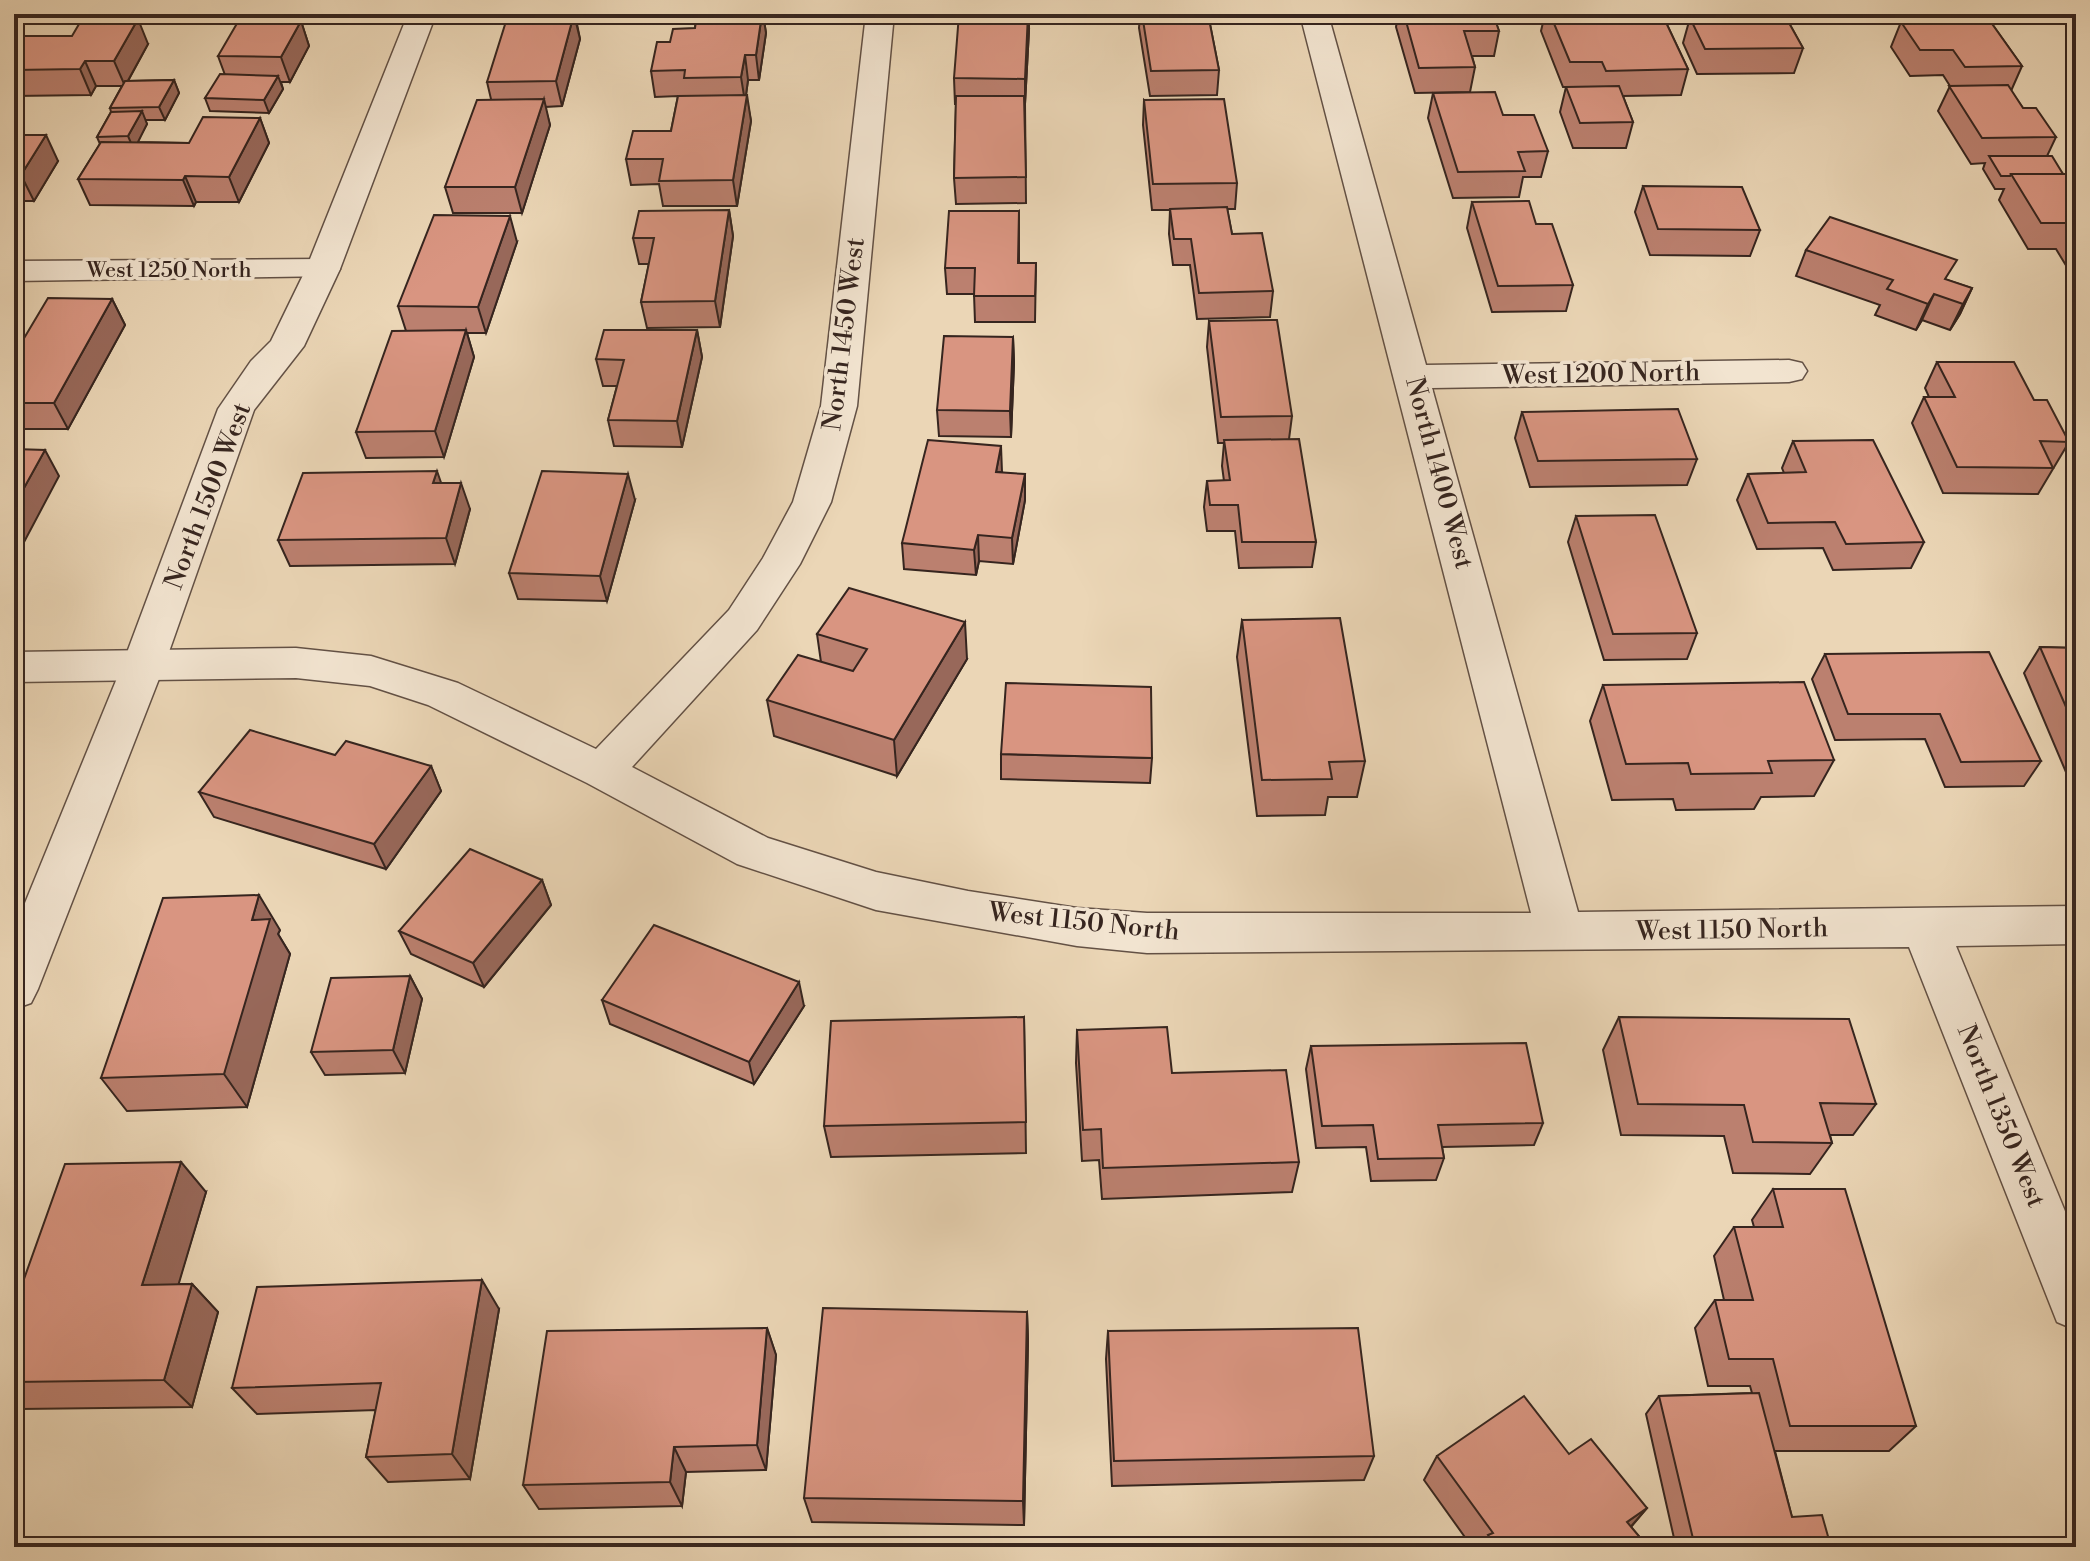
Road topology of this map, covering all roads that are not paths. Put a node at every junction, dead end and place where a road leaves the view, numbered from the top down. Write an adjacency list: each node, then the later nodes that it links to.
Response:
1 (422, 14): 4 (street, North 1500 West)
2 (880, 14): 10 (street, North 1450 West)
3 (1314, 14): 7 (street, North 1400 West)
4 (323, 269): 5 (street, West 1250 North); 8 (street, North 1500 West)
5 (14, 271)
6 (1789, 371): 7 (street, West 1200 North)
7 (1413, 377): 13 (street, North 1400 West)
8 (143, 666): 9 (street, West 1150 North); 10 (street, West 1150 North); 14 (street, North 1500 West)
9 (14, 667)
10 (602, 771): 13 (street, West 1150 North)
11 (2076, 925): 12 (street, West 1150 North)
12 (1925, 928): 13 (street, West 1150 North); 15 (street, North 1350 West)
13 (1560, 932)
14 (14, 989)
15 (2076, 1304)

